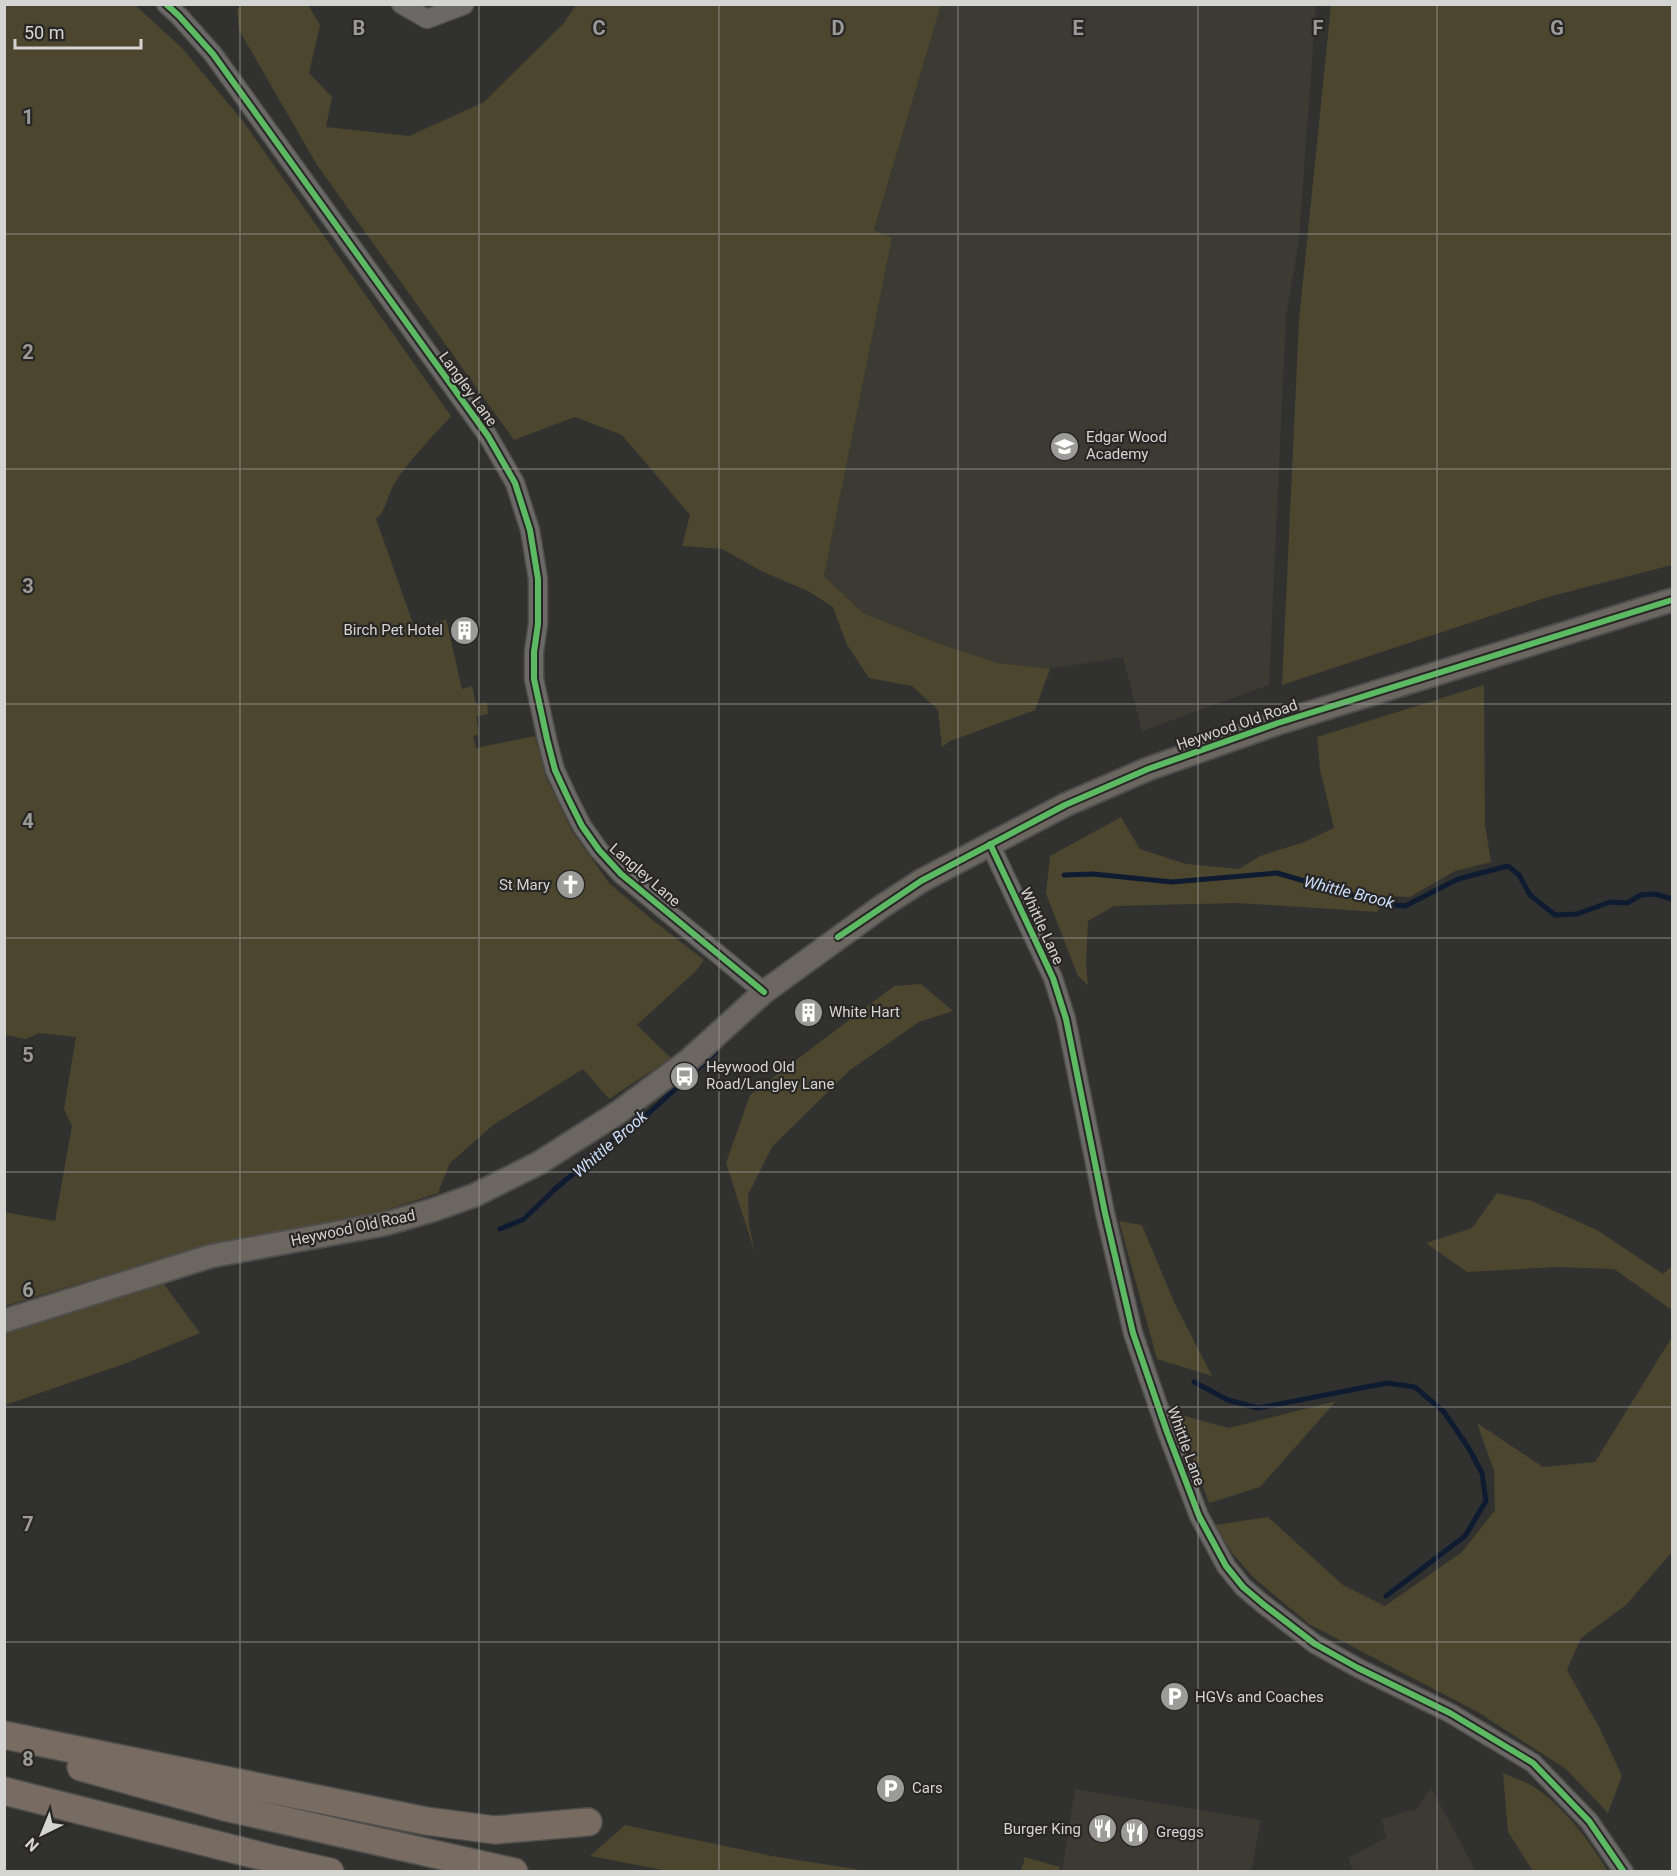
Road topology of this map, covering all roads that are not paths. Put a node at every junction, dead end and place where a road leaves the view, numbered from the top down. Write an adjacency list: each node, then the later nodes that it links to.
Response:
1 (401, 4): 2 (street)
2 (464, 5)
3 (178, 8): 6 (street, Langley Lane)
4 (1672, 600): 5 (main road, Heywood Old Road)
5 (990, 844): 6 (main road, Heywood Old Road); 16 (street, Whittle Lane)
6 (764, 992): 7 (main road, Heywood Old Road)
7 (4, 1321)
8 (4, 1735): 12 (highway)
9 (4, 1746): 15 (highway)
10 (4, 1791): 14 (highway)
11 (4, 1797): 13 (highway)
12 (588, 1822)
13 (246, 1872)
14 (330, 1872)
15 (514, 1872)
16 (1624, 1872)

